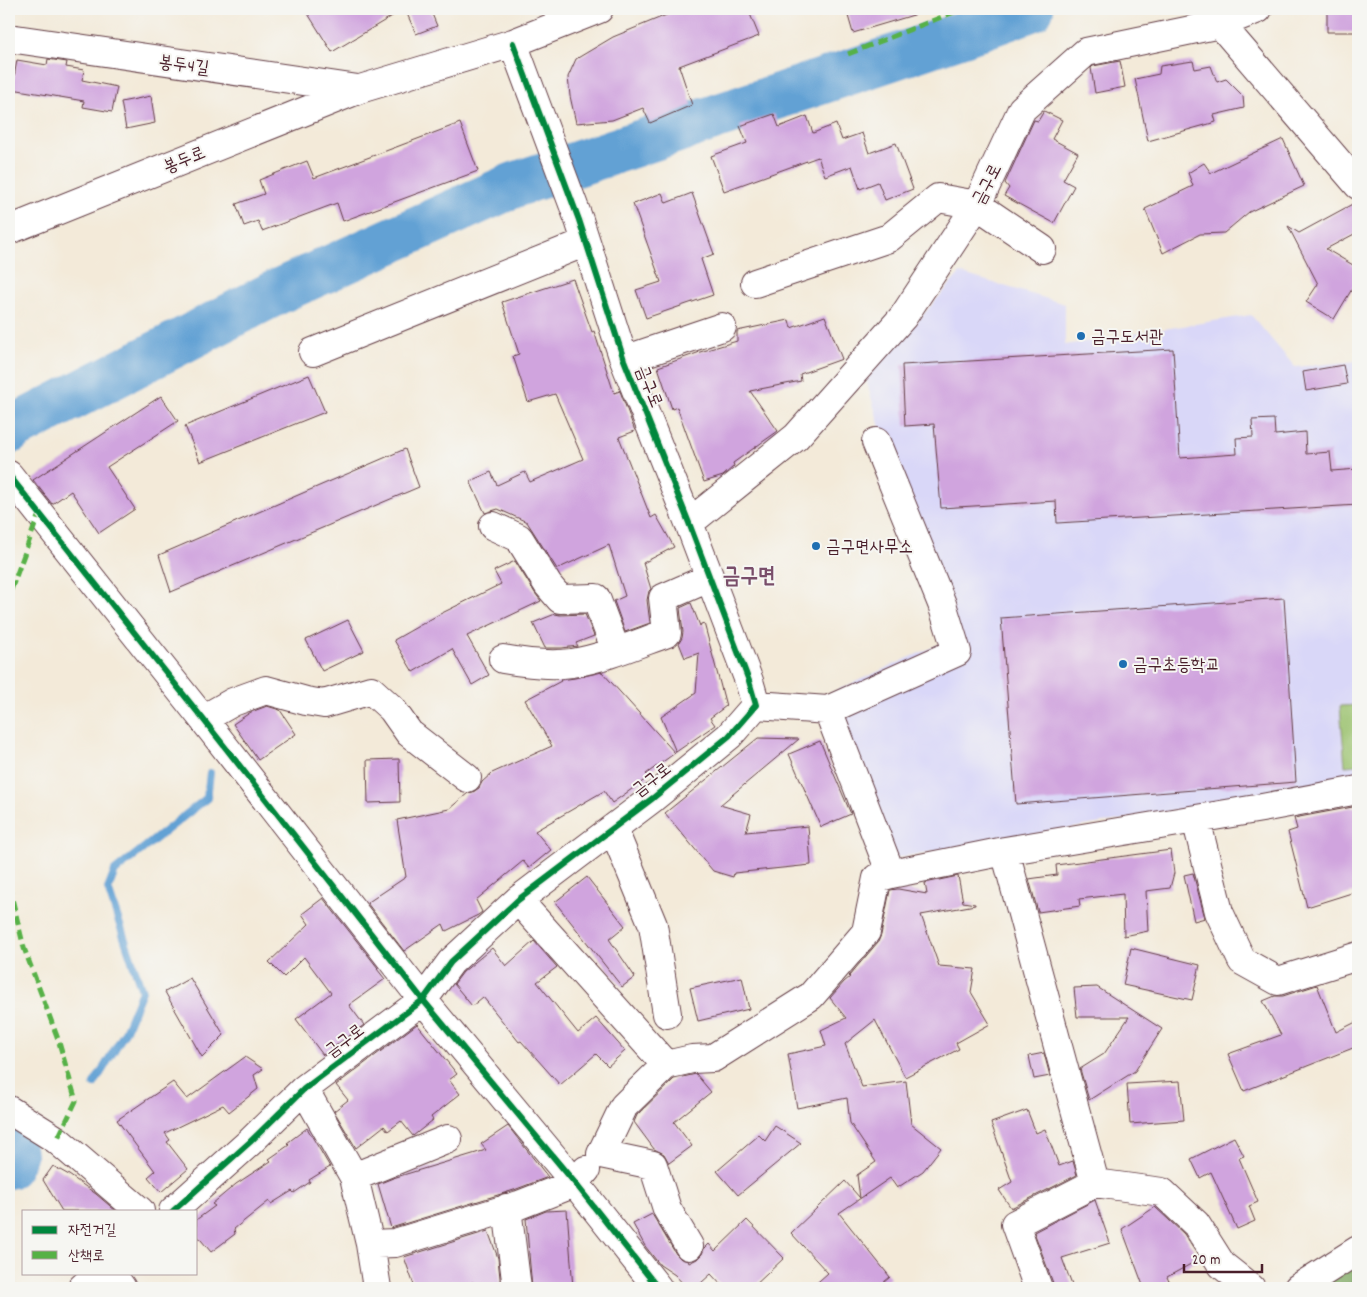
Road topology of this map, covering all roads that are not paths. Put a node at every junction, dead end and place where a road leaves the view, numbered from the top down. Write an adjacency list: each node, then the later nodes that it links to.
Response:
1 (599, 9): 5 (street, 봉두로)
2 (1258, 9): 3 (street, 금구로)
3 (1214, 15): 7 (street); 8 (street, 금구로)
4 (9, 38): 6 (street, 봉두4길)
5 (513, 43): 6 (street, 봉두로); 10 (street, 금구로)
6 (360, 89): 9 (street, 봉두로)
7 (1358, 186)
8 (977, 205): 11 (street); 12 (street); 18 (street, 금구로)
9 (9, 230)
10 (583, 231): 14 (street); 15 (street, 금구로)
11 (1042, 250)
12 (755, 283)
13 (722, 327): 15 (street)
14 (313, 352)
15 (624, 360): 18 (street, 금구로)
16 (876, 442): 24 (street)
17 (12, 479): 25 (street)
18 (688, 523): 20 (street, 금구로)
19 (493, 526): 21 (street)
20 (710, 578): 21 (street); 23 (street, 금구로)
21 (616, 651): 22 (street)
22 (503, 659)
23 (756, 705): 24 (street); 29 (street, 금구로)
24 (828, 710): 31 (street)
25 (203, 719): 26 (street); 34 (street)
26 (467, 778)
27 (1358, 790): 28 (street)
28 (1196, 819): 30 (street); 33 (street)
29 (613, 828): 32 (street, 금구로); 35 (street)
30 (1005, 851): 31 (street); 43 (street)
31 (891, 874): 36 (street)
32 (518, 900): 34 (street, 금구로); 36 (street)
33 (1358, 956)
34 (423, 1000): 37 (street, 금구로); 42 (street)
35 (667, 1014)
36 (666, 1065): 40 (street)
37 (304, 1089): 41 (street); 46 (street, 금구로)
38 (9, 1110): 45 (street)
39 (448, 1139): 41 (street)
40 (601, 1154): 42 (street); 48 (street)
41 (354, 1177): 47 (street)
42 (575, 1183): 44 (street); 56 (street)
43 (1095, 1183): 57 (street); 58 (street)
44 (507, 1208): 47 (street); 55 (street)
45 (139, 1210)
46 (174, 1210)
47 (370, 1244): 54 (street)
48 (689, 1246)
49 (1358, 1250): 59 (street)
50 (97, 1274): 52 (street)
51 (112, 1274): 53 (street)
52 (82, 1288)
53 (122, 1288)
54 (377, 1288)
55 (517, 1288)
56 (658, 1288)
57 (1038, 1288)
58 (1251, 1288)
59 (1298, 1288)

